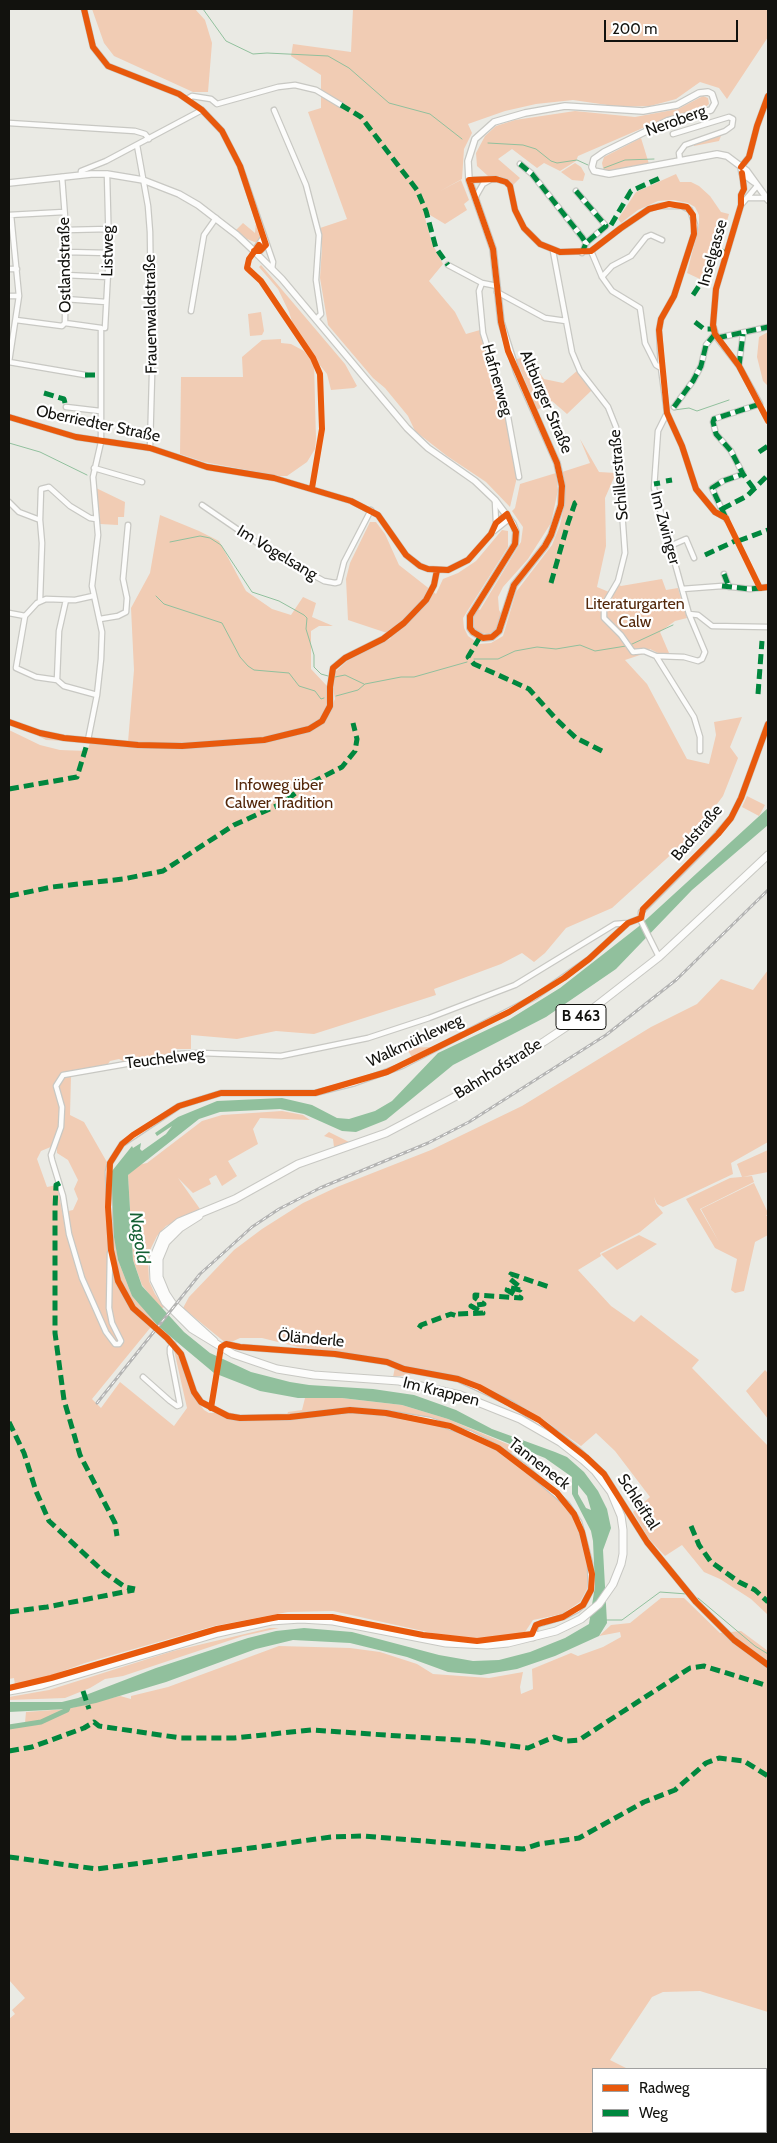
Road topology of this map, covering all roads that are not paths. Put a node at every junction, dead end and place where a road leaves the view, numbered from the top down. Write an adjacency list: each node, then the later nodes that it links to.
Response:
1 (84, 9): 3 (street)
2 (768, 96): 13 (street)
3 (187, 98): 4 (street); 5 (street)
4 (341, 105)
5 (202, 110): 9 (street); 34 (street)
6 (274, 110): 59 (street)
7 (9, 123): 9 (street)
8 (673, 134): 11 (street)
9 (149, 139): 10 (street)
10 (137, 145): 14 (street); 17 (street, Frauenwaldstraße)
11 (680, 160): 13 (street, Neroberg); 20 (street, Neroberg)
12 (520, 164): 37 (street)
13 (742, 170): 22 (street, Neroberg); 23 (street, Inselgasse)
14 (81, 174): 15 (street, Altburger Straße); 16 (street, Altburger Straße)
15 (107, 174): 17 (street, Altburger Straße); 32 (street, Listweg)
16 (62, 177): 19 (street, Altburger Straße); 29 (street, Ostlandstraße)
17 (143, 180): 31 (street, Altburger Straße); 77 (street, Frauenwaldstraße)
18 (490, 180): 20 (street); 21 (street); 40 (street)
19 (9, 182)
20 (470, 183): 21 (street); 25 (street, Altburger Straße)
21 (484, 184): 25 (street)
22 (755, 184): 23 (street); 26 (street, Inselgasse); 27 (street, Neroberg)
23 (744, 189): 28 (street, Inselgasse)
24 (576, 191): 37 (street)
25 (475, 198): 53 (street, Altburger Straße)
26 (746, 199): 27 (street); 28 (street, Inselgasse)
27 (767, 199)
28 (741, 205): 66 (street, Inselgasse)
29 (64, 212): 30 (street); 33 (street, Ostlandstraße)
30 (10, 215): 36 (street)
31 (216, 218): 39 (street, Altburger Straße); 58 (street)
32 (109, 229): 33 (street); 43 (street, Listweg)
33 (66, 230): 42 (street, Ostlandstraße)
34 (263, 238): 38 (street); 39 (street)
35 (662, 240): 51 (street)
36 (11, 243): 47 (street)
37 (586, 243): 44 (street)
38 (266, 245): 39 (street); 48 (street)
39 (254, 251): 48 (street, Altburger Straße)
40 (553, 251): 44 (street); 61 (street, Schillerstraße)
41 (591, 251): 44 (street); 51 (street); 69 (street)
42 (66, 252): 43 (street); 49 (street, Ostlandstraße)
43 (109, 253): 50 (street, Listweg)
44 (582, 253)
45 (448, 265): 52 (street)
46 (9, 269): 47 (street)
47 (17, 269): 55 (street)
48 (272, 269): 59 (street, Altburger Straße)
49 (65, 275): 50 (street); 56 (street, Ostlandstraße)
50 (108, 277): 57 (street, Listweg)
51 (602, 277): 69 (street)
52 (482, 283): 53 (street); 79 (street, Hafnerweg)
53 (497, 289): 61 (street); 85 (street, Altburger Straße)
54 (9, 296): 55 (street)
55 (19, 296): 60 (street)
56 (65, 299): 57 (street); 62 (street, Ostlandstraße)
57 (106, 302): 64 (street, Listweg)
58 (192, 312)
59 (316, 319): 81 (street, Altburger Straße)
60 (16, 320): 62 (street); 67 (street)
61 (566, 321): 106 (street, Schillerstraße)
62 (65, 323): 73 (street, Ostlandstraße)
63 (768, 327): 65 (street)
64 (104, 328)
65 (743, 334): 66 (street); 68 (street)
66 (716, 336): 68 (street); 72 (street)
67 (9, 362): 70 (street)
68 (739, 366): 74 (street)
69 (661, 368): 74 (street)
70 (85, 375)
71 (66, 407): 73 (street)
72 (674, 407)
73 (100, 411): 76 (street, Ostlandstraße)
74 (666, 414): 91 (street, Im Zwinger)
75 (9, 417): 76 (street, Oberriedter Straße)
76 (101, 442): 77 (street, Oberriedter Straße); 78 (street, Ostlandstraße)
77 (150, 448): 84 (street, Oberriedter Straße)
78 (94, 468): 80 (street); 87 (street, Ostlandstraße)
79 (520, 477)
80 (142, 482)
81 (495, 500): 85 (street, Altburger Straße); 88 (street)
82 (9, 502): 86 (street)
83 (202, 505): 84 (street, Im Vogelsang)
84 (371, 510): 93 (street, Oberriedter Straße)
85 (508, 516): 88 (street); 90 (street)
86 (40, 520): 87 (street); 99 (street)
87 (96, 520): 98 (street, Ostlandstraße)
88 (496, 523): 90 (street)
89 (128, 525): 104 (street)
90 (491, 534): 93 (street)
91 (670, 546): 92 (street); 97 (street, Im Zwinger)
92 (694, 558)
93 (437, 570): 111 (street)
94 (724, 574): 95 (street)
95 (729, 587): 96 (street); 97 (street)
96 (768, 587)
97 (682, 589): 102 (street, Im Zwinger)
98 (93, 596): 100 (street); 104 (street, Ostlandstraße)
99 (40, 600): 100 (street); 103 (street)
100 (66, 600): 107 (street)
101 (9, 613): 103 (street)
102 (689, 614): 105 (street); 106 (street, Im Zwinger)
103 (25, 616): 107 (street)
104 (100, 619): 108 (street, Ostlandstraße)
105 (768, 627)
106 (656, 656): 112 (street)
107 (56, 680): 108 (street)
108 (97, 695): 111 (street, Ostlandstraße)
109 (9, 722): 111 (street)
110 (768, 724): 114 (street, Badstraße)
111 (88, 740)
112 (700, 751)
113 (768, 855): 116 (main road, Bahnhofstraße / B 463)
114 (641, 919): 115 (street, Walkmühleweg); 116 (street)
115 (628, 923): 118 (street, Walkmühleweg); 118 (street, Teuchelweg)
116 (659, 957): 117 (main road, Bahnhofstraße / B 463)
117 (352, 1146): 120 (main road, Im Krappen / B 463)
118 (111, 1250): 119 (street, Walkmühleweg)
119 (172, 1344): 122 (street); 124 (street, Walkmühleweg)
120 (219, 1345): 121 (street, Öländerle); 123 (main road, Im Krappen / B 463)
121 (404, 1369): 123 (street); 126 (street, Schleiftal)
122 (143, 1377)
123 (399, 1381): 125 (main road, Im Krappen / B 463)
124 (386, 1413): 125 (street, Tanneneck)
125 (533, 1638): 127 (main road, B 463)
126 (768, 1664)
127 (9, 1692)

